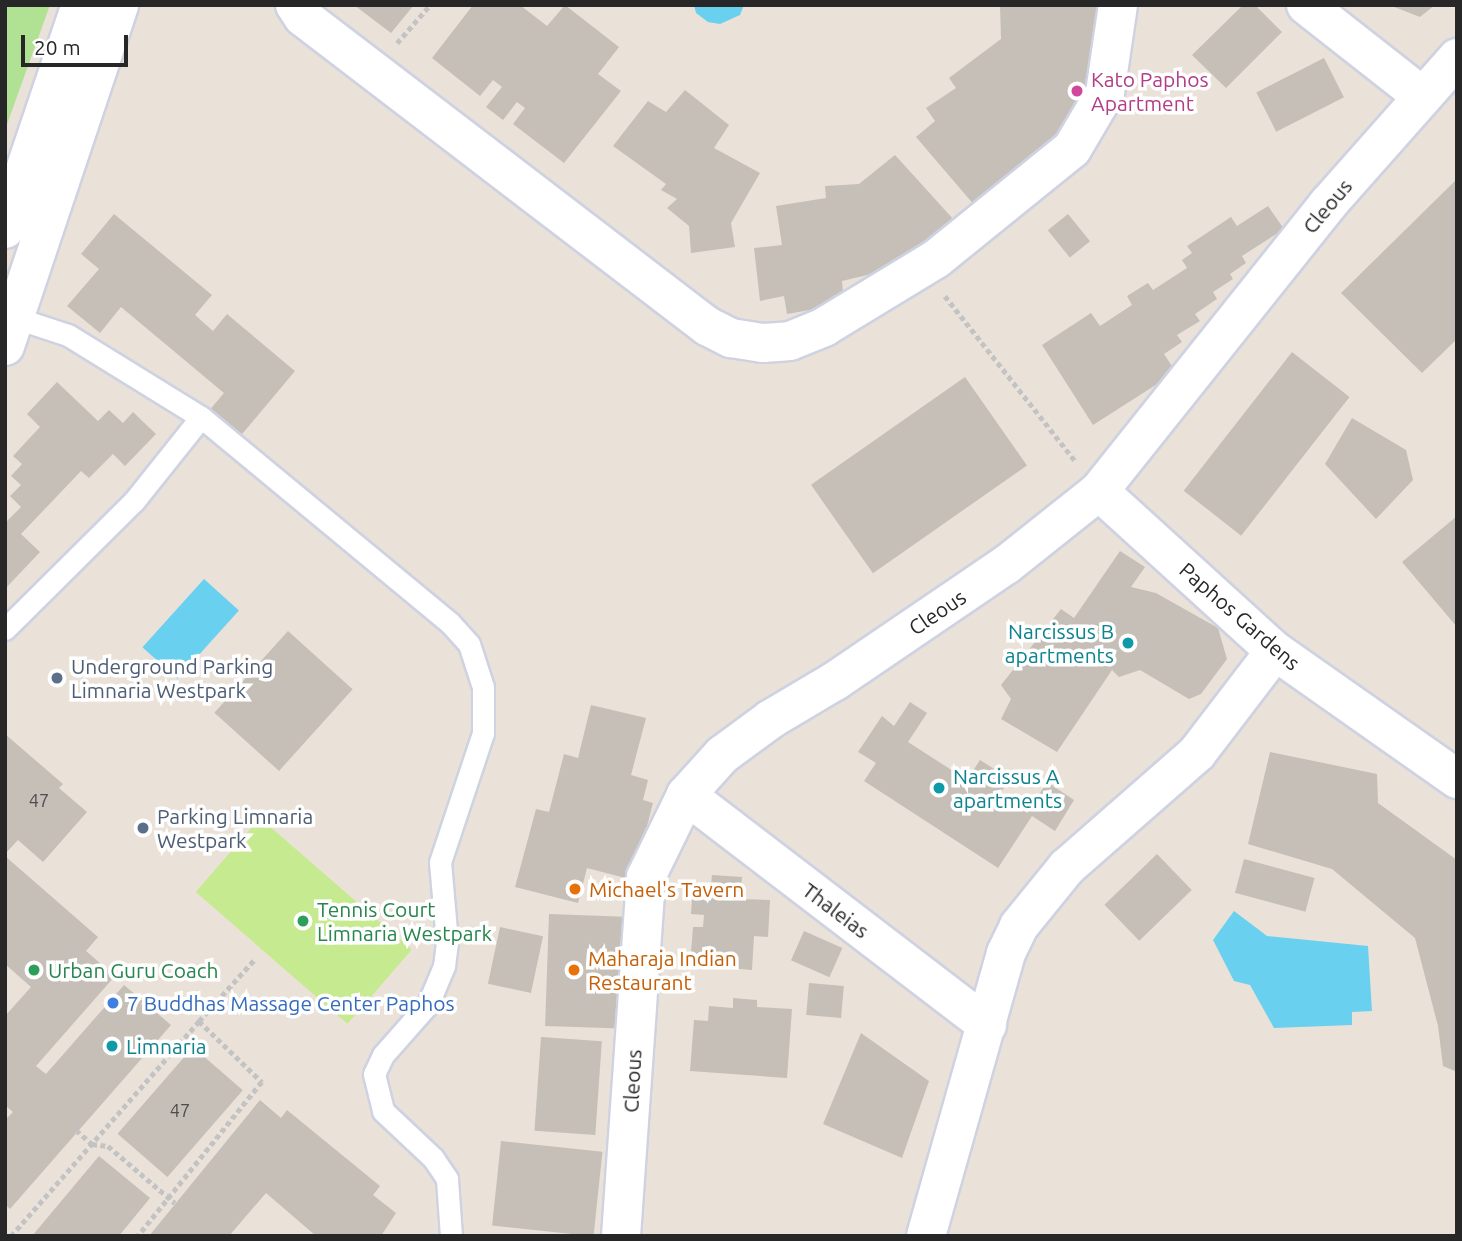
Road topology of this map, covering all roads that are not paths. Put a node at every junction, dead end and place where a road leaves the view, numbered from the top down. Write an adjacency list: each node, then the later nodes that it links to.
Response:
1 (80, 5): 8 (street)
2 (119, 5): 9 (street)
3 (295, 5): 4 (street)
4 (1118, 5)
5 (1306, 5): 7 (street)
6 (1454, 68): 7 (street, Cleous)
7 (1422, 96): 11 (street, Cleous)
8 (5, 229)
9 (9, 326): 10 (lane)
10 (201, 417): 12 (lane); 17 (lane)
11 (1099, 491): 13 (street, Paphos Gardens); 15 (street, Cleous)
12 (5, 629)
13 (1275, 651): 14 (street, Paphos Gardens); 16 (street)
14 (1457, 779)
15 (686, 794): 16 (street, Thaleias); 18 (street, Cleous)
16 (987, 1026): 19 (street)
17 (451, 1236)
18 (621, 1236)
19 (926, 1236)

